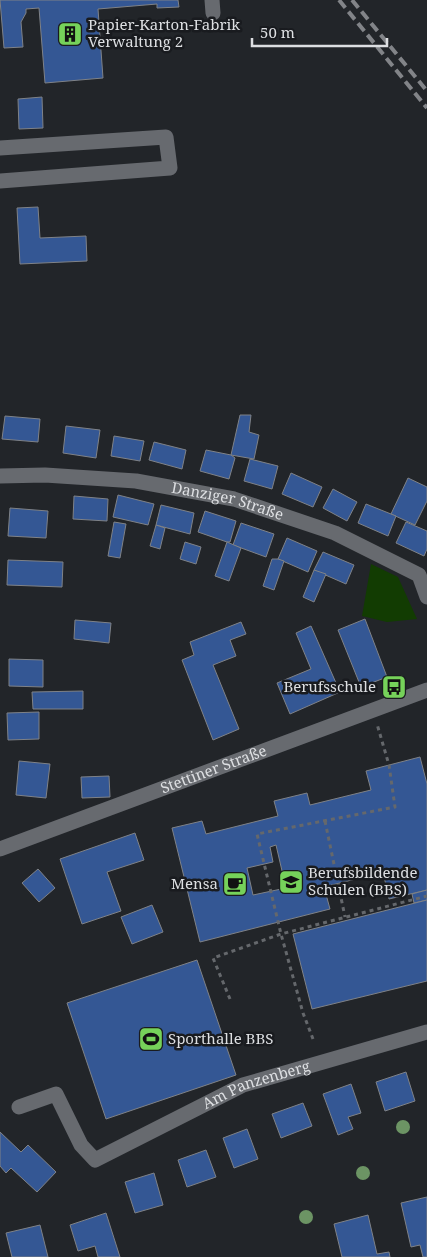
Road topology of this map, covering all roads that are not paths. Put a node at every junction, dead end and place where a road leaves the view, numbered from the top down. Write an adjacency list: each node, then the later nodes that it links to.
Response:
1 (0, 148): 2 (street)
2 (0, 181)
3 (0, 476): 4 (street, Danziger Straße)
4 (427, 596)
5 (427, 690): 6 (street, Stettiner Straße)
6 (0, 849)
7 (427, 1032): 8 (street, Am Panzenberg)
8 (19, 1106)

